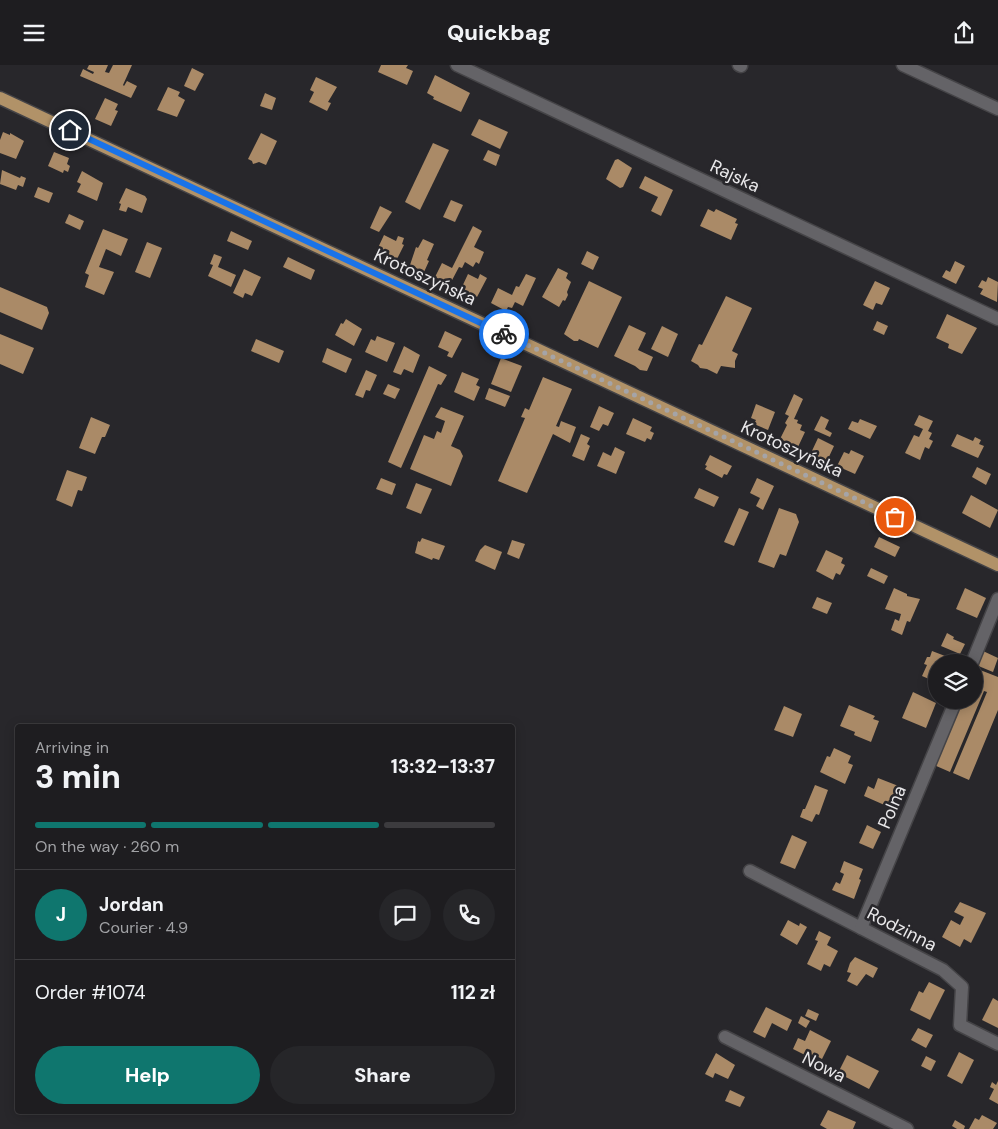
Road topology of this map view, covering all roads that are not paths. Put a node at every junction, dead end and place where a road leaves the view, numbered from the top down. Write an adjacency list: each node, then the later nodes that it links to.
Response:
1 (457, 65): 5 (street, Rajska)
2 (903, 65): 4 (street)
3 (0, 98): 6 (main road, Krotoszyńska)
4 (998, 109)
5 (998, 319)
6 (998, 565)
7 (998, 599): 8 (street)
8 (976, 654)
9 (952, 709): 11 (street, Polna)
10 (750, 871): 11 (street, Rodzinna)
11 (861, 928): 13 (street, Rodzinna)
12 (725, 1037): 14 (street, Nowa)
13 (998, 1044)
14 (907, 1129)

